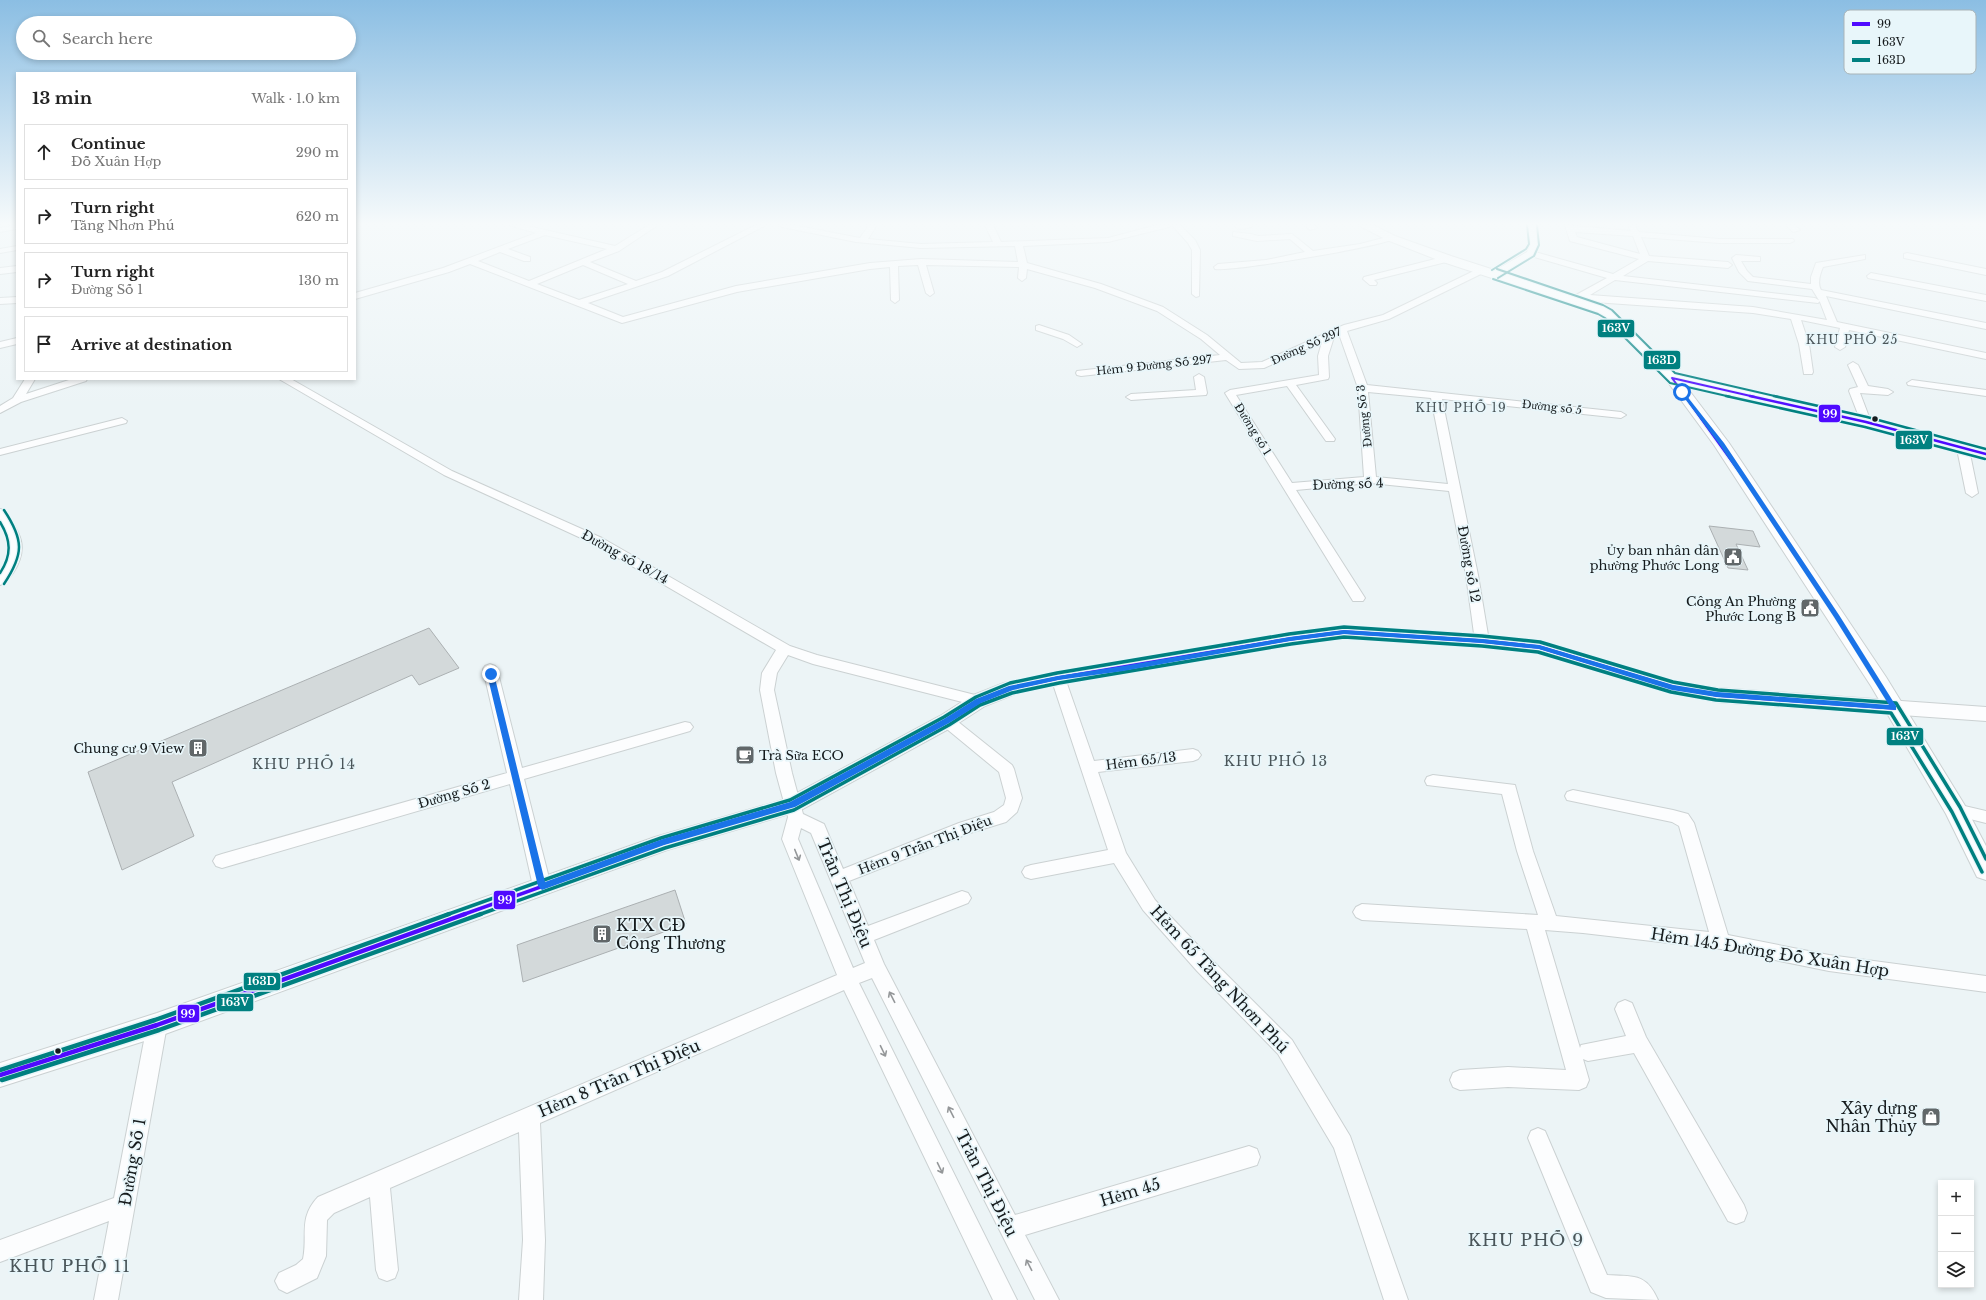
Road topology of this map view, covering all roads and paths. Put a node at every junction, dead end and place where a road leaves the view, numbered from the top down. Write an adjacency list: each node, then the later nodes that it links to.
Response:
1 (391, 286): 19 (street)
2 (533, 286): 25 (street)
3 (631, 286): 25 (street)
4 (757, 286): 25 (street)
5 (895, 286): 23 (street)
6 (928, 286): 16 (street)
7 (1097, 286): 38 (street, Đường Số 297)
8 (1196, 286): 18 (street)
9 (1449, 286): 31 (street, Đường Số 297)
10 (1533, 286): 21 (main road)
11 (1599, 286): 21 (street)
12 (1723, 286): 17 (street)
13 (1779, 286): 17 (street)
14 (1816, 286): 17 (street)
15 (1922, 286): 20 (street)
16 (930, 293)
17 (1816, 293): 27 (street); 28 (street)
18 (1196, 294)
19 (356, 296)
20 (1986, 298)
21 (1577, 299): 26 (street); 43 (main road)
22 (16, 300): 24 (street)
23 (895, 300)
24 (0, 301)
25 (580, 303)
26 (1795, 317): 27 (street); 40 (street)
27 (1833, 324): 29 (street)
28 (1986, 326)
29 (1845, 327): 36 (street); 37 (street)
30 (1039, 328): 34 (street)
31 (1342, 330): 32 (street, Đường Số 297); 49 (street, Đường Số 3)
32 (1329, 336): 38 (street, Đường Số 297); 47 (street, Đường số 1)
33 (16, 341): 35 (street)
34 (1077, 344)
35 (0, 345)
36 (1840, 348)
37 (1986, 356)
38 (1227, 357): 41 (street, Hẻm 9 Đường Số 297)
39 (1853, 365): 50 (street)
40 (1808, 372)
41 (1081, 373)
42 (1199, 377): 54 (street)
43 (1672, 378): 59 (main road); 76 (main road)
44 (29, 380): 55 (street)
45 (79, 380): 55 (street)
46 (286, 380): 72 (street, Đường số 18/14)
47 (1290, 382): 60 (street); 65 (street, Đường số 1)
48 (1912, 384): 52 (street)
49 (1363, 388): 53 (street, Đường số 5); 64 (street, Đường Số 3)
50 (1864, 389): 51 (street); 59 (street)
51 (1888, 392)
52 (1986, 393)
53 (1436, 396): 57 (street, Đường số 5); 66 (street)
54 (1131, 397)
55 (17, 400): 56 (street)
56 (0, 410)
57 (1621, 414)
58 (122, 420): 62 (street)
59 (1866, 422): 61 (main road)
60 (1330, 439)
61 (1963, 449): 63 (main road); 67 (street)
62 (0, 452)
63 (1986, 454)
64 (1370, 480): 65 (street, Đường số 4); 66 (street, Đường số 4)
65 (1289, 487): 70 (street, Đường số 1)
66 (1455, 488): 71 (street, Đường số 12)
67 (1972, 493)
68 (0, 513): 69 (street)
69 (0, 581)
70 (1358, 598)
71 (1482, 641): 74 (street); 76 (street)
72 (785, 649): 75 (street, Đường số 18/14); 86 (street)
73 (490, 669): 82 (street)
74 (1058, 678): 75 (street); 81 (street, Hẻm 65 Tăng Nhơn Phú)
75 (978, 701): 78 (street)
76 (1894, 708): 77 (street); 85 (main road)
77 (1984, 716)
78 (947, 721): 86 (street); 92 (street, Hẻm 9 Trần Thị Điệu)
79 (685, 727): 82 (street, Đường Số 2)
80 (1193, 755): 81 (street, Hẻm 65/13)
81 (1088, 767): 88 (street, Hẻm 65 Tăng Nhơn Phú)
82 (517, 776): 89 (street, Đường Số 2); 93 (street)
83 (1433, 781): 96 (street)
84 (1573, 796): 98 (street)
85 (1956, 810): 87 (street); 90 (main road)
86 (794, 812): 92 (street, Trần Thị Điệu); 93 (street); 100 (street, one-way to 100)
87 (1986, 817)
88 (1118, 855): 91 (street); 122 (street, Hẻm 65 Tăng Nhơn Phú)
89 (222, 861)
90 (1986, 870)
91 (1031, 872)
92 (838, 878): 97 (street, Trần Thị Điệu)
93 (542, 886): 103 (street)
94 (962, 898): 97 (street)
95 (1362, 912): 96 (street, Hẻm 145 Đường Đỗ Xuân Hợp)
96 (1542, 923): 98 (street, Hẻm 145 Đường Đỗ Xuân Hợp); 107 (street)
97 (863, 936): 99 (street, Trần Thị Điệu)
98 (1721, 941): 101 (street, Hẻm 145 Đường Đỗ Xuân Hợp)
99 (876, 967): 100 (street, Hẻm 8 Trần Thị Điệu); 114 (street, Trần Thị Điệu, one-way to 99)
100 (848, 979): 108 (street, Hẻm 8 Trần Thị Điệu); 120 (street, one-way to 120)
101 (1986, 984)
102 (1625, 1009): 104 (street)
103 (157, 1025): 106 (street); 112 (street, Đường Số 1)
104 (1639, 1043): 105 (street); 113 (street)
105 (1588, 1052)
106 (0, 1074)
107 (1460, 1080)
108 (529, 1117): 111 (street); 119 (street, Hẻm 8 Trần Thị Điệu)
109 (1538, 1138): 123 (street)
110 (1249, 1157): 114 (street, Hẻm 45)
111 (379, 1181): 116 (street); 117 (street)
112 (124, 1205): 115 (street); 118 (street, Đường Số 1)
113 (1736, 1213)
114 (1010, 1228): 121 (street, Trần Thị Điệu, one-way to 114)
115 (0, 1251)
116 (387, 1270)
117 (287, 1281)
118 (106, 1300)
119 (531, 1300)
120 (1005, 1300)
121 (1047, 1300)
122 (1396, 1300)
123 (1646, 1300)

